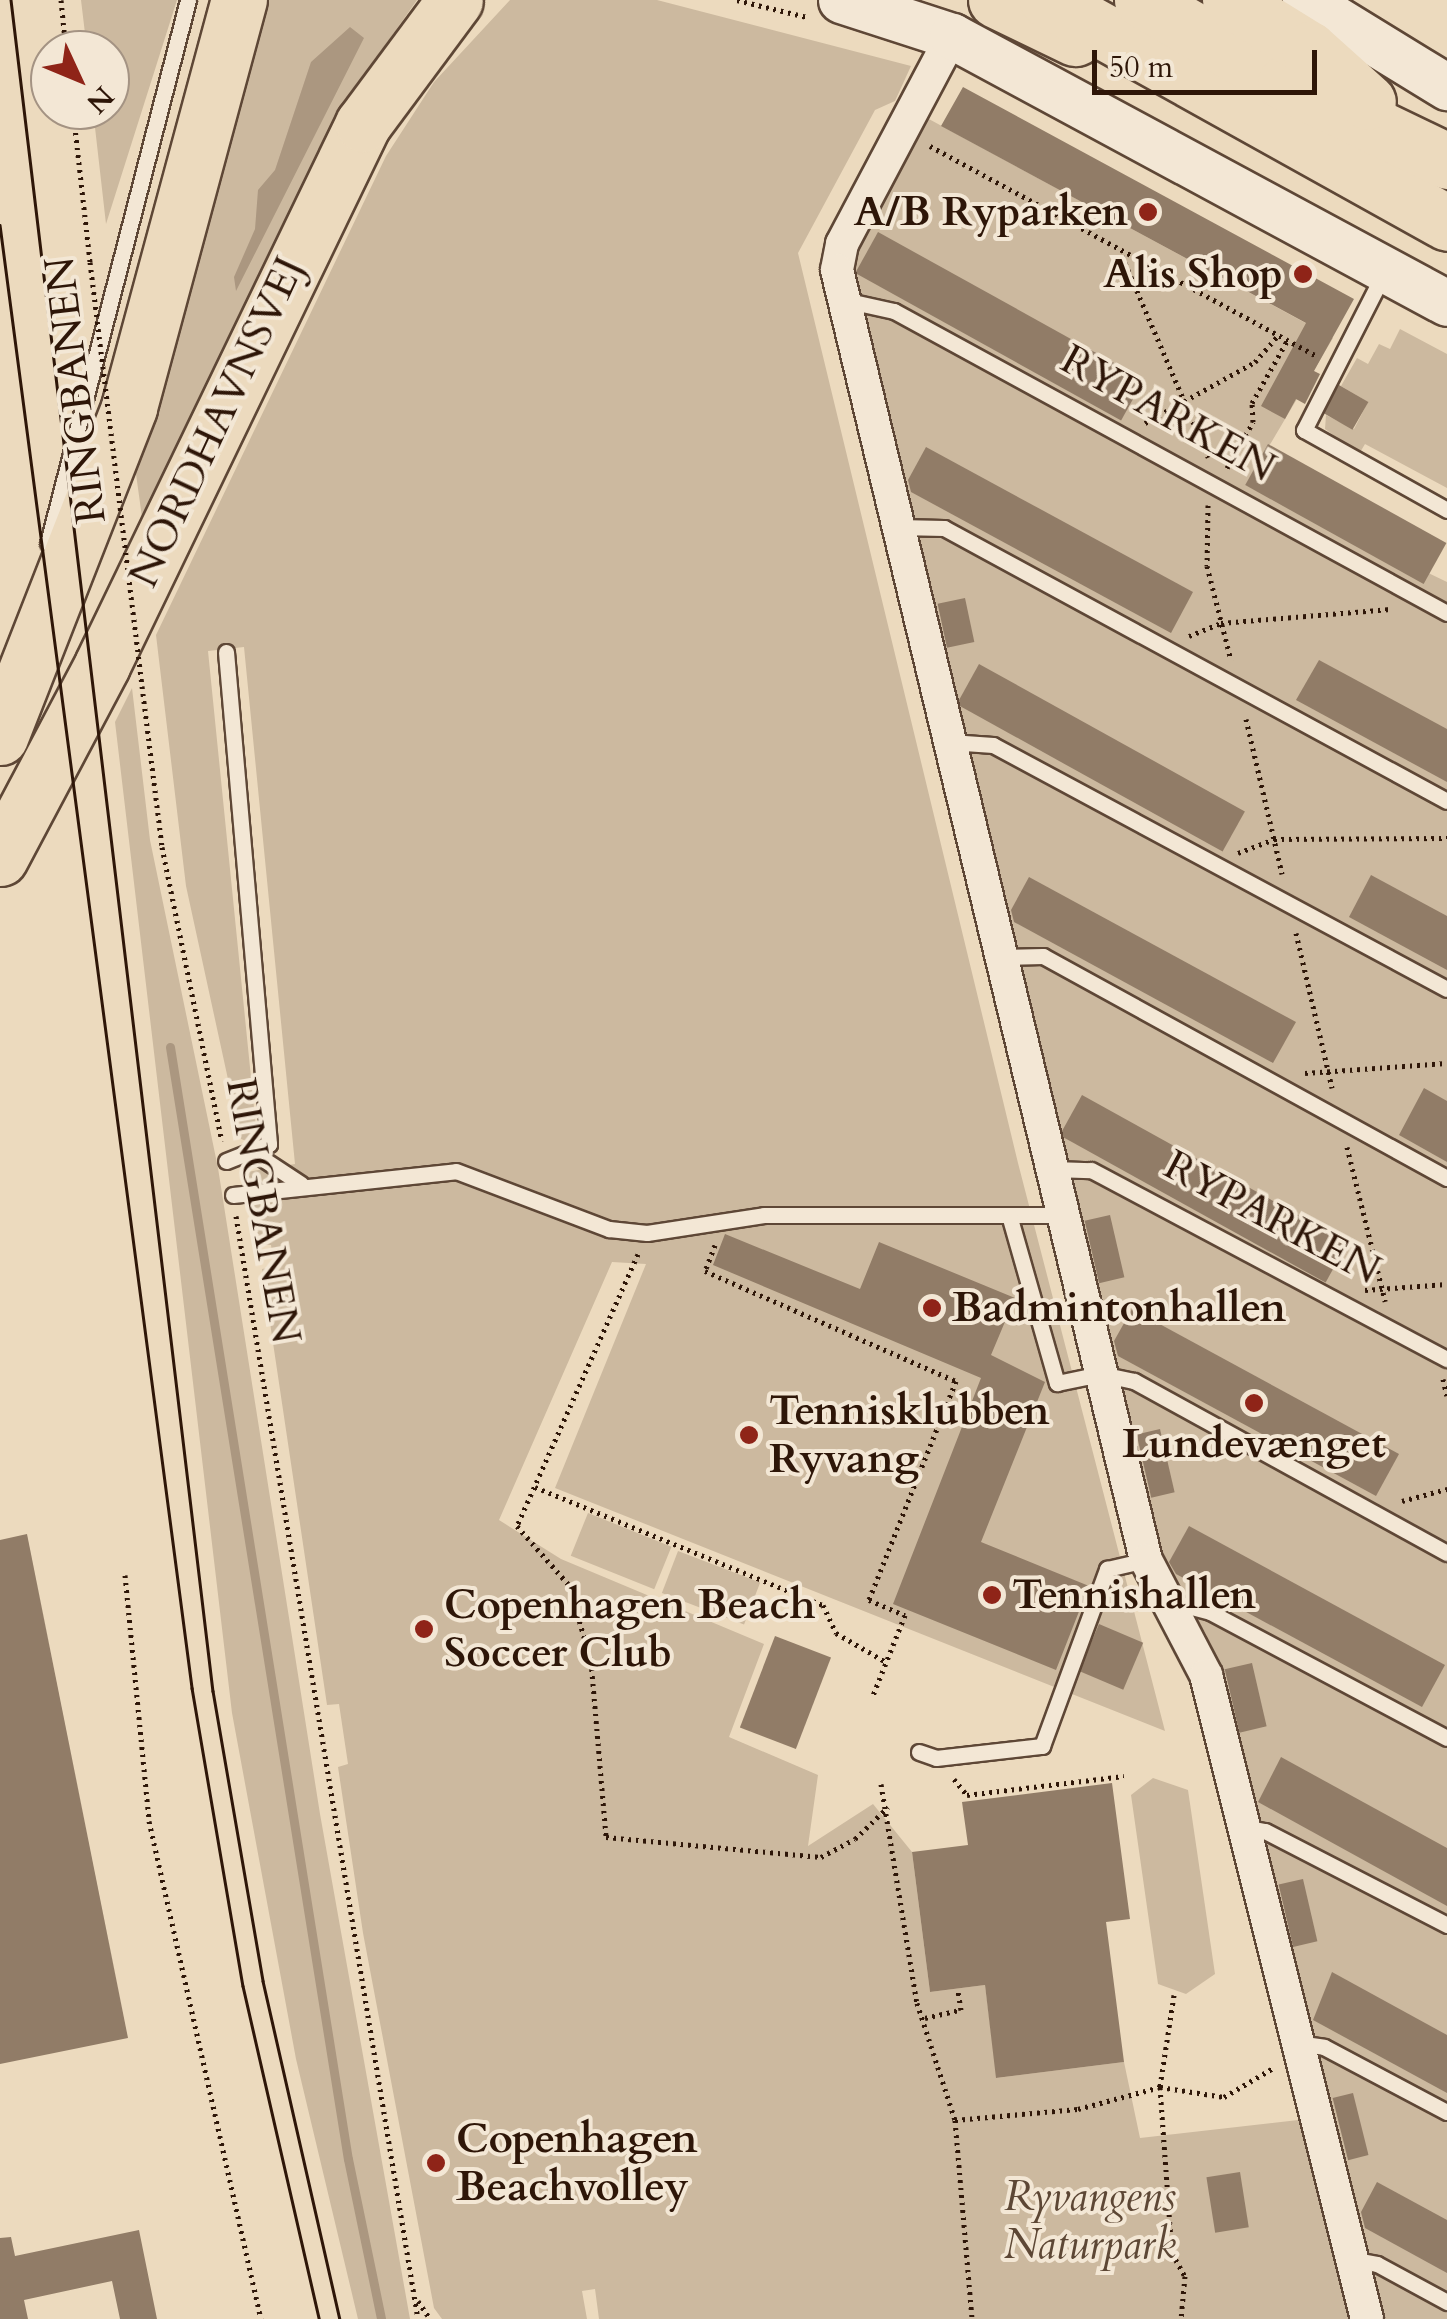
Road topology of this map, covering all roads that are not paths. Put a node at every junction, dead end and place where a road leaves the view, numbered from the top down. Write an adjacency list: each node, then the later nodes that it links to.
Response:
1 (188, 0): 20 (lane)
2 (239, 0): 25 (highway, NORDHAVNSVEJ)
3 (456, 0): 28 (highway, NORDHAVNSVEJ)
4 (842, 0): 10 (street)
5 (996, 0): 13 (highway)
6 (1047, 0): 13 (highway)
7 (1142, 0): 12 (highway)
8 (1230, 0): 12 (highway)
9 (1305, 0): 11 (street)
10 (952, 36): 15 (street); 16 (street)
11 (1447, 87)
12 (1433, 154)
13 (1358, 175): 14 (highway)
14 (1447, 223)
15 (1385, 271): 17 (street); 18 (lane)
16 (844, 300): 19 (street); 22 (lane, RYPARKEN)
17 (1447, 303)
18 (1447, 510)
19 (898, 527): 26 (street); 27 (lane)
20 (41, 570)
21 (30, 607): 24 (lane)
22 (1440, 609)
23 (226, 652): 31 (lane)
24 (0, 719)
25 (0, 737)
26 (950, 742): 29 (street); 30 (lane)
27 (1447, 801)
28 (0, 858)
29 (1002, 957): 33 (street); 34 (lane)
30 (1447, 989)
31 (251, 1152): 32 (lane); 35 (lane)
32 (226, 1161)
33 (1052, 1169): 38 (street); 39 (lane, RYPARKEN)
34 (1447, 1178)
35 (309, 1187): 36 (lane); 37 (lane)
36 (233, 1195)
37 (1010, 1214): 38 (lane); 40 (lane)
38 (1064, 1216): 40 (street)
39 (1447, 1359)
40 (1102, 1374): 41 (lane); 42 (street)
41 (1447, 1553)
42 (1146, 1560): 43 (street); 45 (lane)
43 (1162, 1600): 44 (lane); 46 (street)
44 (1447, 1738)
45 (919, 1752)
46 (1243, 1826): 47 (lane); 48 (street)
47 (1447, 1925)
48 (1296, 2046): 49 (lane); 50 (street)
49 (1447, 2112)
50 (1348, 2258): 51 (lane); 52 (street)
51 (1447, 2302)
52 (1367, 2319)

